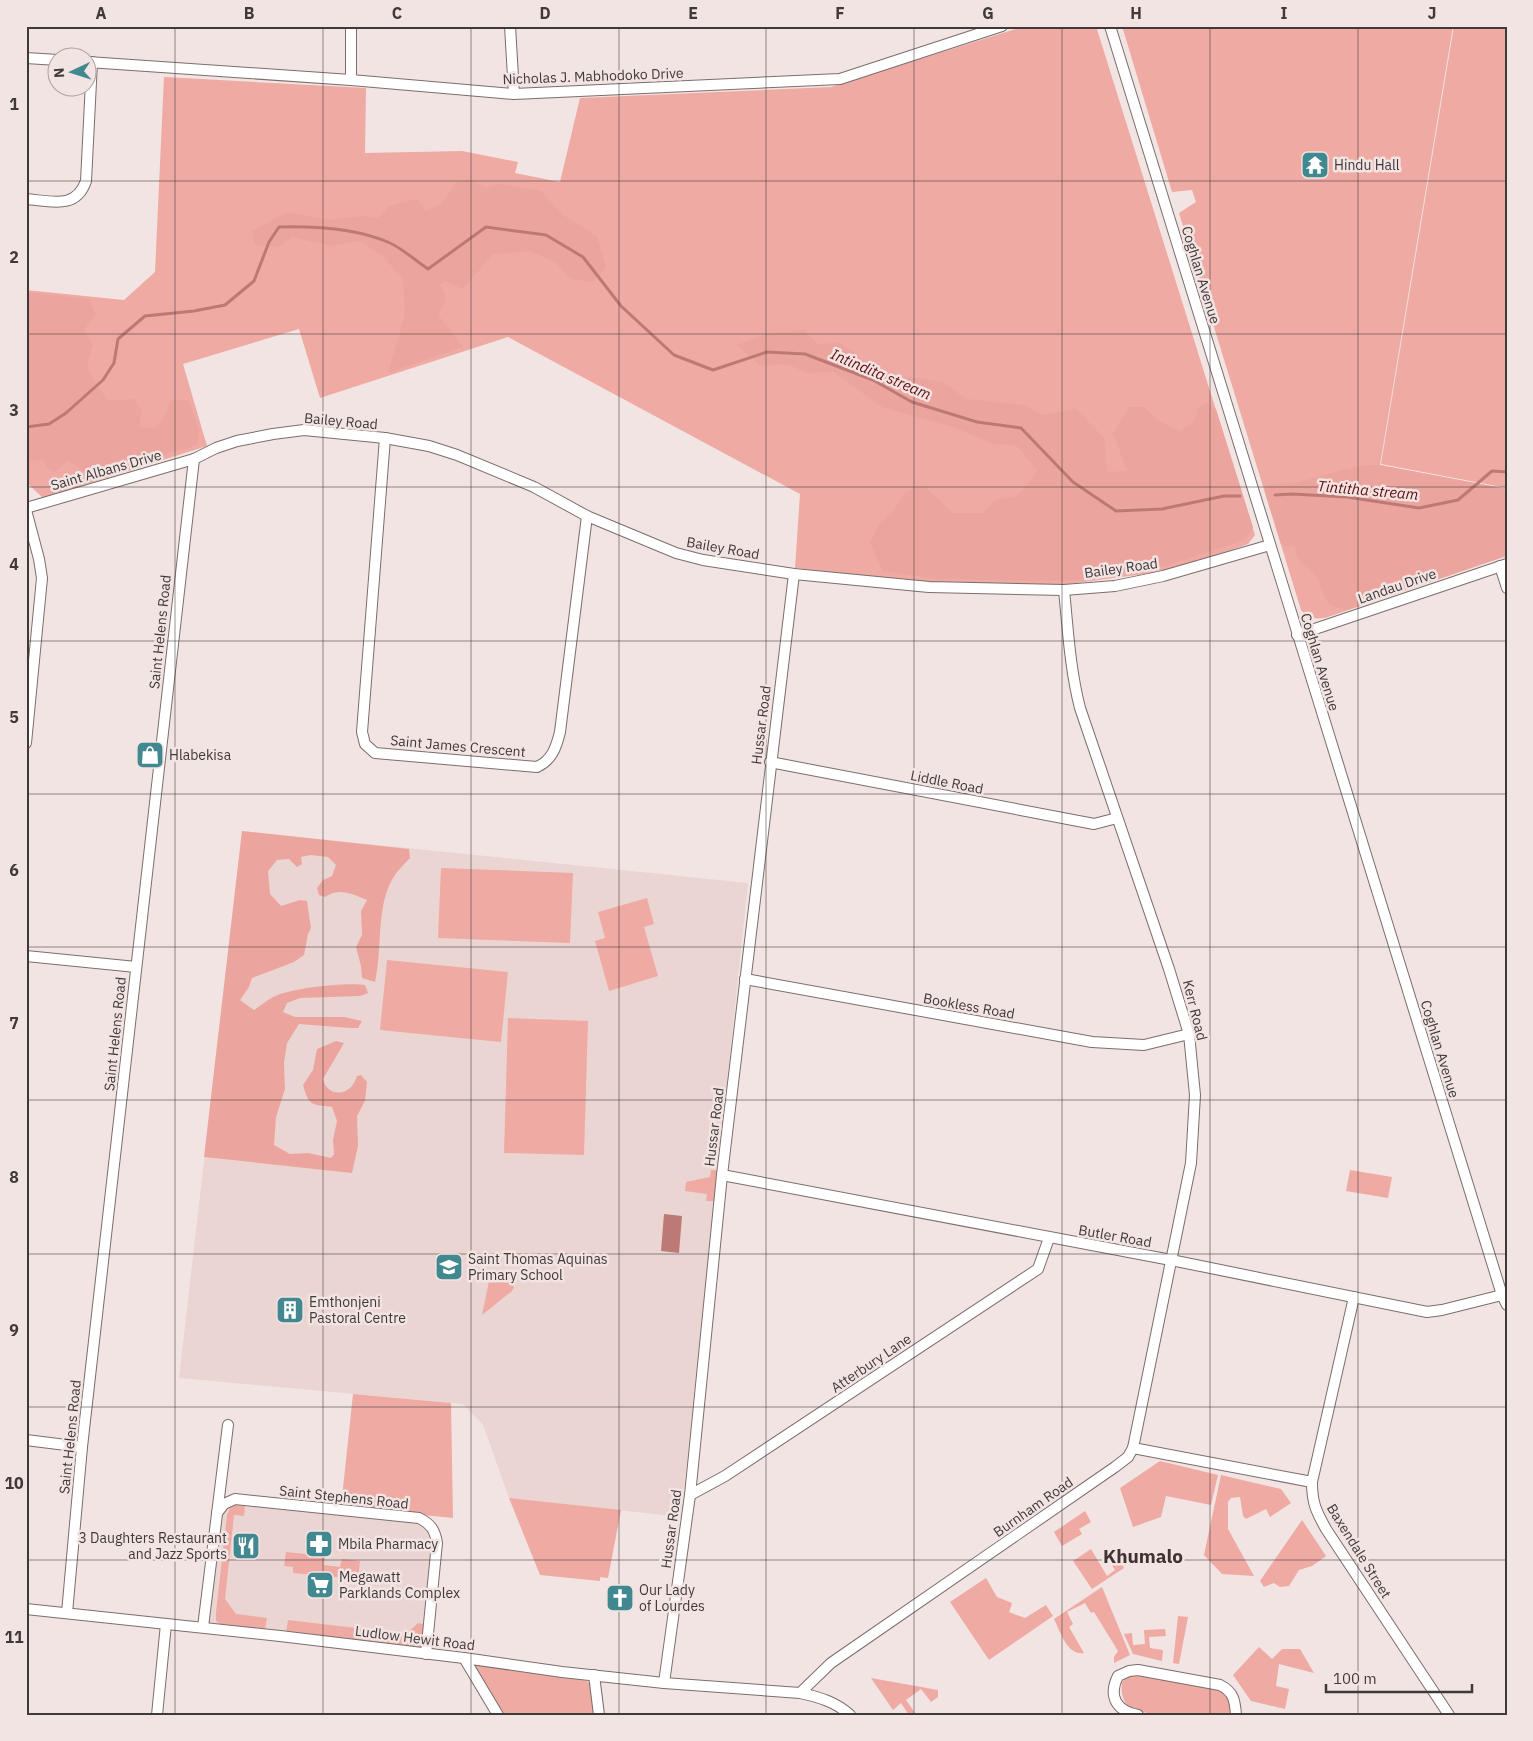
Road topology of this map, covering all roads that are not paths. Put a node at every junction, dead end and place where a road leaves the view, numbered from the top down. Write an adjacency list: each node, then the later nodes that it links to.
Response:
1 (352, 26): 8 (street)
2 (510, 26): 9 (street)
3 (1110, 26): 16 (street, Coghlan Avenue)
4 (997, 27): 9 (street, Nicholas J. Mabhodoko Drive)
5 (26, 58): 6 (street)
6 (48, 59)
7 (98, 63): 8 (street, Nicholas J. Mabhodoko Drive)
8 (351, 80): 9 (street, Nicholas J. Mabhodoko Drive)
9 (514, 94)
10 (89, 98): 11 (street)
11 (26, 200)
12 (386, 438): 13 (street, Bailey Road); 15 (street, Bailey Road); 15 (street, Saint James Crescent)
13 (194, 460): 14 (street, Saint Albans Drive); 26 (street, Saint Helens Road)
14 (26, 509): 22 (street)
15 (588, 516): 18 (street, Bailey Road)
16 (1270, 545): 20 (street, Bailey Road); 21 (street, Coghlan Avenue)
17 (1503, 565): 19 (street); 21 (street, Landau Drive)
18 (794, 574): 20 (street, Bailey Road); 23 (street, Hussar Road)
19 (1507, 588)
20 (1064, 590): 24 (street, Kerr Road)
21 (1296, 634): 32 (street, Coghlan Avenue)
22 (26, 743)
23 (770, 762): 24 (street, Liddle Road); 27 (street, Hussar Road)
24 (1117, 818): 28 (street, Kerr Road)
25 (26, 956): 26 (street)
26 (136, 967): 37 (street, Saint Helens Road)
27 (745, 979): 28 (street, Bookless Road); 29 (street, Hussar Road)
28 (1189, 1034): 31 (street, Kerr Road)
29 (722, 1175): 30 (street, Butler Road); 40 (street, Hussar Road)
30 (1049, 1238): 31 (street, Butler Road); 40 (street, Atterbury Lane)
31 (1171, 1260): 33 (street, Butler Road); 38 (street, Kerr Road)
32 (1502, 1295): 33 (street, Butler Road); 34 (street, Coghlan Avenue)
33 (1354, 1297): 39 (street, Baxendale Street)
34 (1507, 1305)
35 (228, 1425): 41 (street)
36 (26, 1440): 37 (street)
37 (82, 1447): 43 (street, Saint Helens Road)
38 (1133, 1448): 39 (street); 50 (street, Burnham Road)
39 (1312, 1482): 57 (street, Baxendale Street)
40 (690, 1495): 49 (street, Hussar Road)
41 (217, 1513): 45 (street); 46 (street, Saint Stephens Road)
42 (26, 1608): 43 (street, Ludlow Hewit Road)
43 (68, 1613): 44 (street, Ludlow Hewit Road)
44 (166, 1624): 45 (street, Ludlow Hewit Road); 51 (street)
45 (203, 1626): 46 (street, Ludlow Hewit Road)
46 (426, 1654): 47 (street, Ludlow Hewit Road)
47 (464, 1658): 48 (street, Ludlow Hewit Road); 52 (street)
48 (594, 1675): 49 (street, Ludlow Hewit Road); 53 (street)
49 (664, 1683): 50 (street, Ludlow Hewit Road)
50 (800, 1694): 54 (street, Ludlow Hewit Road)
51 (157, 1715)
52 (498, 1715)
53 (599, 1715)
54 (850, 1715)
55 (1138, 1715): 56 (street)
56 (1236, 1715)
57 (1448, 1715)

